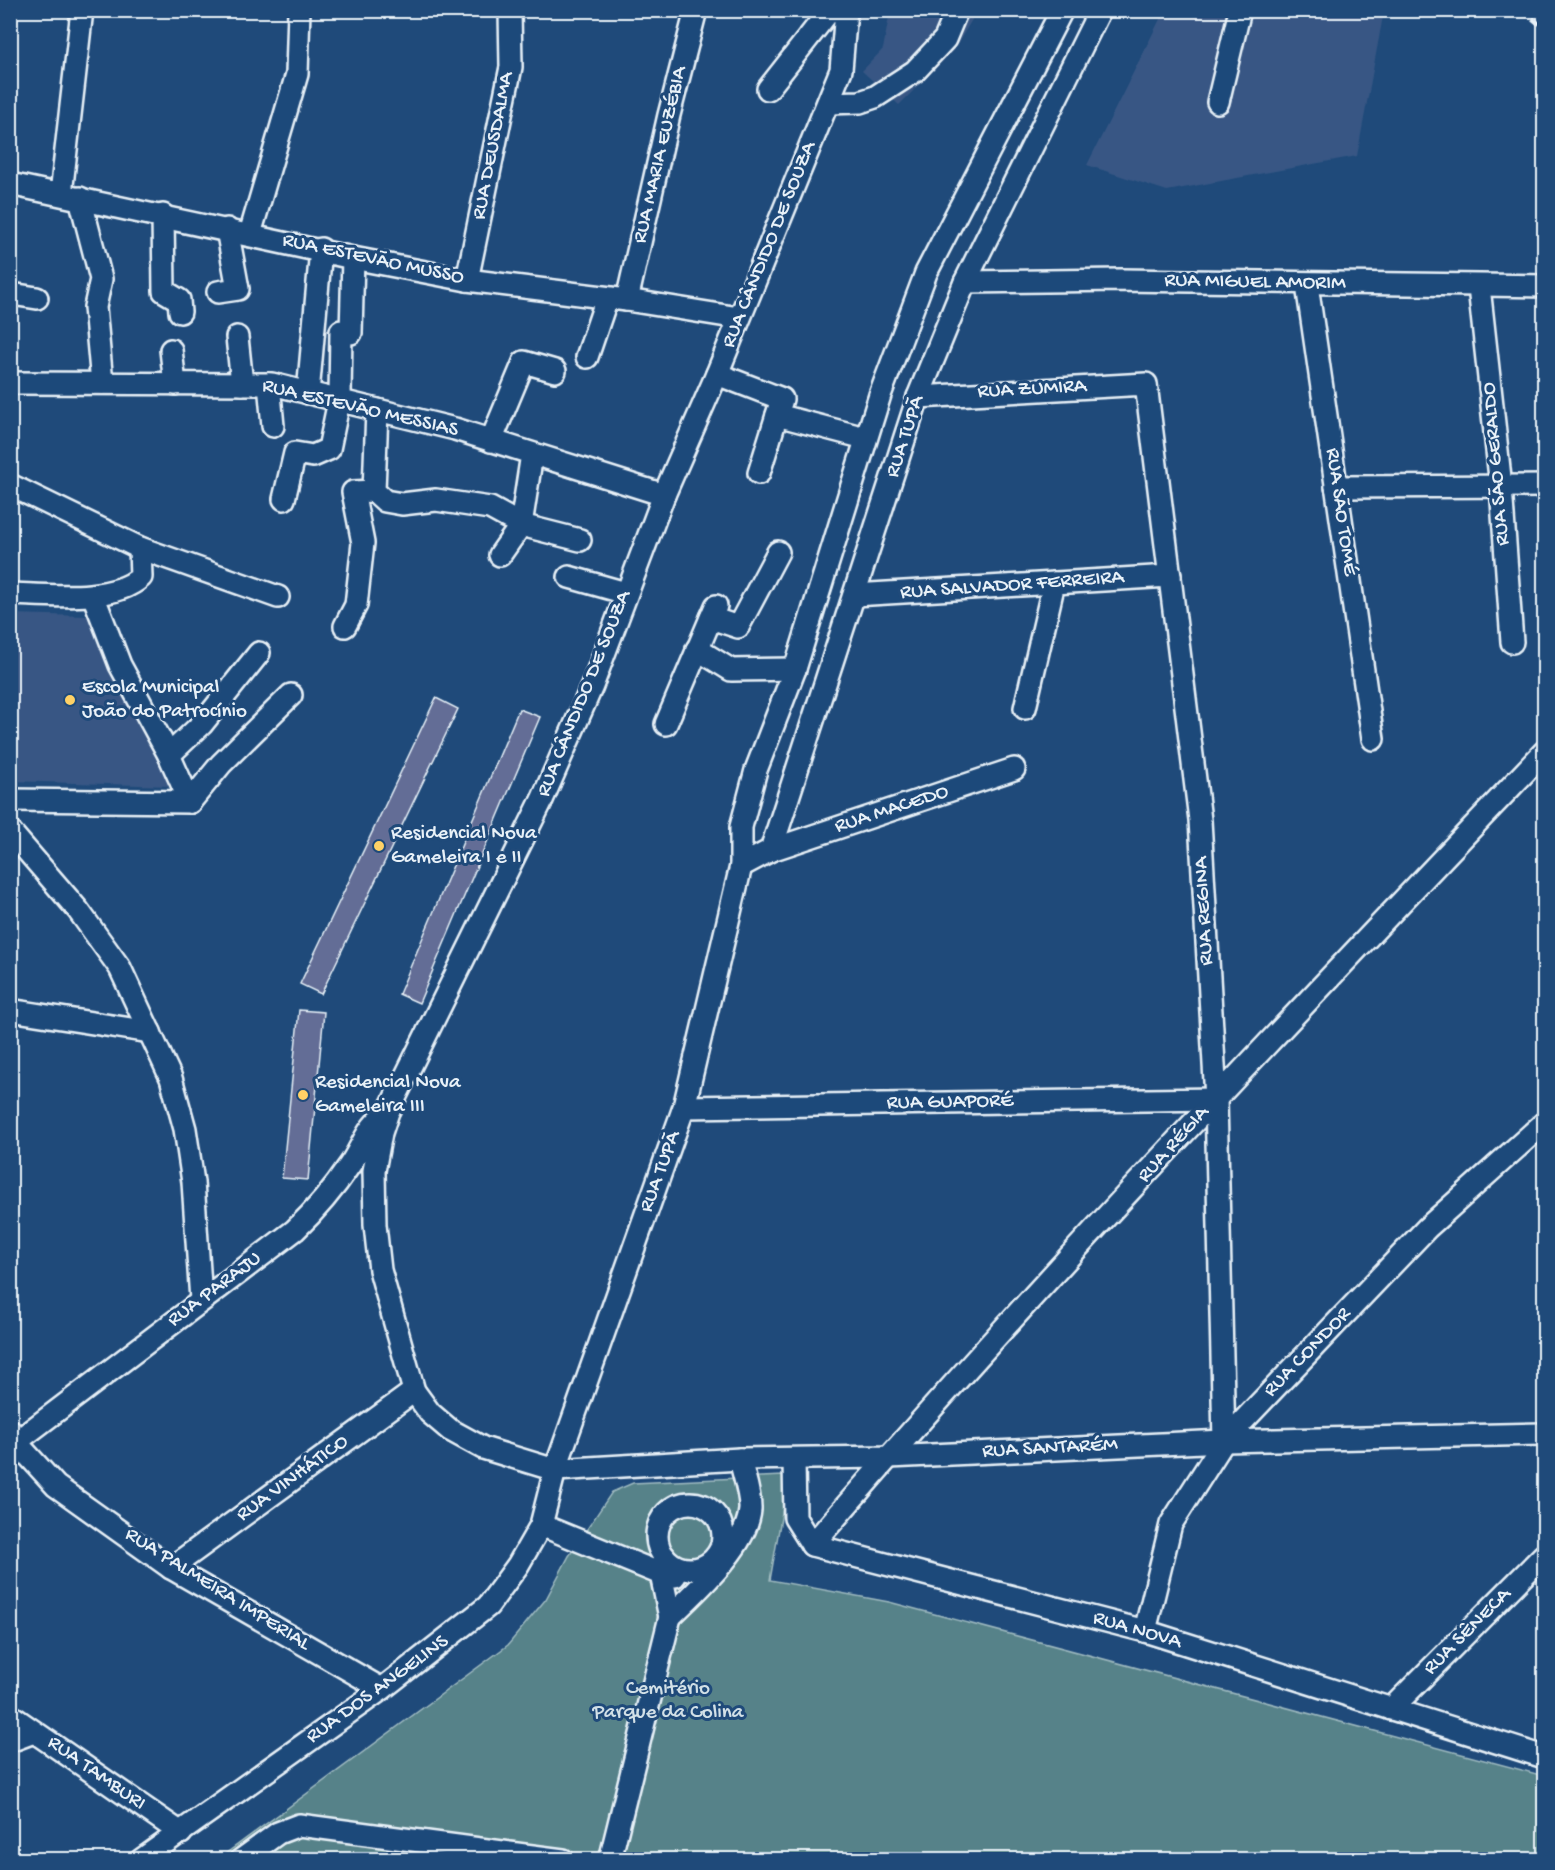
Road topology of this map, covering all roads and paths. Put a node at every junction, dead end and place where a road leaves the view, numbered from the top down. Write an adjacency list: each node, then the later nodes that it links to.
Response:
1 (82, 10): 15 (street)
2 (299, 10): 18 (street)
3 (510, 10): 21 (street, RUA DEUSDALMA)
4 (696, 10): 29 (street, RUA MARIA EUZÉBIA)
5 (830, 10): 11 (street)
6 (846, 10): 13 (street, RUA CÂNDIDO DE SOUZA)
7 (957, 10): 13 (street)
8 (1062, 10): 49 (street, RUA TUPÃ)
9 (1100, 10): 22 (street, RUA TUPÃ)
10 (1240, 10): 12 (street)
11 (768, 89)
12 (1218, 102)
13 (828, 103): 31 (street, RUA CÂNDIDO DE SOUZA)
14 (10, 183): 15 (street, RUA ESTEVÃO MUSSO)
15 (70, 196): 16 (street, RUA ESTEVÃO MUSSO); 38 (street)
16 (163, 215): 17 (street, RUA ESTEVÃO MUSSO); 30 (street)
17 (227, 229): 18 (street, RUA ESTEVÃO MUSSO); 26 (street)
18 (250, 234): 19 (street, RUA ESTEVÃO MUSSO)
19 (321, 249): 20 (street, RUA ESTEVÃO MUSSO); 43 (street)
20 (353, 258): 21 (street, RUA ESTEVÃO MUSSO); 45 (street)
21 (467, 280): 29 (street, RUA ESTEVÃO MUSSO)
22 (965, 282): 23 (street, RUA MIGUEL AMORIM); 44 (street, RUA TUPÃ)
23 (1307, 285): 25 (street, RUA MIGUEL AMORIM); 55 (street, RUA SÃO TOMÉ)
24 (1545, 286): 25 (street, RUA MIGUEL AMORIM)
25 (1479, 287): 56 (street, RUA SÃO GERALDO)
26 (218, 292)
27 (10, 297): 28 (street)
28 (37, 298)
29 (617, 299): 31 (street, RUA ESTEVÃO MUSSO); 34 (street, RUA MARIA EUZÉBIA)
30 (180, 312)
31 (739, 318): 36 (street, RUA CÂNDIDO DE SOUZA)
32 (237, 337): 40 (street)
33 (171, 350): 39 (street)
34 (587, 357)
35 (555, 371): 50 (street)
36 (717, 374): 47 (street); 58 (street, RUA CÂNDIDO DE SOUZA)
37 (10, 383): 38 (street, RUA ESTEVÃO MESSIAS)
38 (102, 383): 39 (street, RUA ESTEVÃO MESSIAS)
39 (175, 384): 40 (street, RUA ESTEVÃO MESSIAS)
40 (242, 384): 41 (street, RUA ESTEVÃO MESSIAS)
41 (269, 384): 43 (street, RUA ESTEVÃO MESSIAS); 48 (street)
42 (1146, 384): 44 (street, RUA ZUMIRA); 66 (street, RUA REGINA)
43 (308, 393): 45 (street, RUA ESTEVÃO MESSIAS)
44 (918, 397): 71 (street, RUA TUPÃ)
45 (339, 401): 46 (street, RUA ESTEVÃO MESSIAS); 59 (street)
46 (377, 410): 50 (street, RUA ESTEVÃO MESSIAS); 57 (street)
47 (777, 415): 49 (street); 52 (street)
48 (273, 426)
49 (865, 438): 77 (street, RUA TUPÃ)
50 (491, 441): 51 (street, RUA ESTEVÃO MESSIAS)
51 (532, 454): 58 (street, RUA ESTEVÃO MESSIAS); 60 (street)
52 (759, 473)
53 (10, 485): 62 (street)
54 (1545, 486): 56 (street)
55 (1336, 487): 56 (street); 81 (street, RUA SÃO TOMÉ)
56 (1501, 487): 74 (street, RUA SÃO GERALDO)
57 (374, 491): 60 (street); 73 (street)
58 (664, 495): 68 (street, RUA CÂNDIDO DE SOUZA)
59 (284, 499)
60 (521, 525): 61 (street); 64 (street)
61 (580, 540)
62 (140, 548): 70 (street); 72 (street)
63 (778, 552): 75 (street)
64 (500, 555)
65 (569, 576): 68 (street)
66 (1170, 576): 67 (street, RUA SALVADOR FERREIRA); 92 (street, RUA REGINA)
67 (1054, 584): 71 (street, RUA SALVADOR FERREIRA); 79 (street)
68 (626, 593): 94 (street, RUA CÂNDIDO DE SOUZA)
69 (10, 594): 70 (street)
70 (93, 595): 83 (street)
71 (854, 595): 88 (street, RUA TUPÃ)
72 (278, 597)
73 (345, 626)
74 (1512, 642)
75 (697, 649): 77 (street); 80 (street)
76 (259, 653): 83 (street)
77 (795, 669): 89 (street, RUA TUPÃ)
78 (291, 695): 86 (street)
79 (1025, 708)
80 (666, 724)
81 (1373, 739)
82 (1545, 752): 92 (street, RUA RÉGIA)
83 (168, 755): 86 (street)
84 (1014, 770): 88 (street, RUA MACEDO)
85 (10, 800): 86 (street)
86 (190, 802)
87 (10, 831): 91 (street)
88 (771, 850): 89 (street)
89 (741, 866): 93 (street, RUA TUPÃ)
90 (10, 1010): 91 (street)
91 (150, 1032): 96 (street)
92 (1216, 1099): 93 (street, RUA GUAPORÉ); 100 (street, RUA REGINA); 101 (street, RUA RÉGIA)
93 (684, 1107): 104 (street, RUA TUPÃ)
94 (388, 1112): 96 (street, RUA PARAJU); 97 (street, RUA CÂNDIDO DE SOUZA)
95 (1545, 1123): 100 (street, RUA CONDOR)
96 (201, 1300): 99 (street, RUA PARAJU)
97 (414, 1391): 104 (street, RUA CÂNDIDO DE SOUZA); 109 (street, RUA VINHÁTICO)
98 (1545, 1434): 100 (street, RUA SANTARÉM)
99 (13, 1436): 109 (street, RUA PALMEIRA IMPERIAL)
100 (1224, 1441): 101 (street, RUA SANTARÉM); 112 (street, RUA CONDOR)
101 (889, 1457): 103 (street, RUA SANTARÉM); 106 (street, RUA RÉGIA)
102 (740, 1459): 103 (street, RUA SANTARÉM); 104 (street, RUA SANTARÉM); 110 (street)
103 (794, 1460): 106 (street)
104 (555, 1470): 105 (street, RUA DOS ANGELINS)
105 (541, 1525): 108 (street); 113 (street, RUA DOS ANGELINS)
106 (812, 1545): 112 (street, RUA NOVA)
107 (1545, 1555): 114 (street, RUA SÊNECA)
108 (663, 1565): 110 (street); 110 (street); 111 (street)
109 (171, 1568): 113 (street, RUA PALMEIRA IMPERIAL)
110 (709, 1571): 111 (street)
111 (670, 1617): 123 (street)
112 (1145, 1631): 114 (street, RUA NOVA)
113 (382, 1689): 119 (street, RUA DOS ANGELINS)
114 (1391, 1709): 118 (street, RUA NOVA)
115 (10, 1715): 116 (street, RUA TAMBURI)
116 (34, 1732): 117 (street); 119 (street, RUA TAMBURI)
117 (10, 1741)
118 (1545, 1756)
119 (181, 1833): 120 (street, RUA DOS ANGELINS)
120 (141, 1860)
121 (242, 1860): 122 (street)
122 (563, 1860)
123 (610, 1860)

